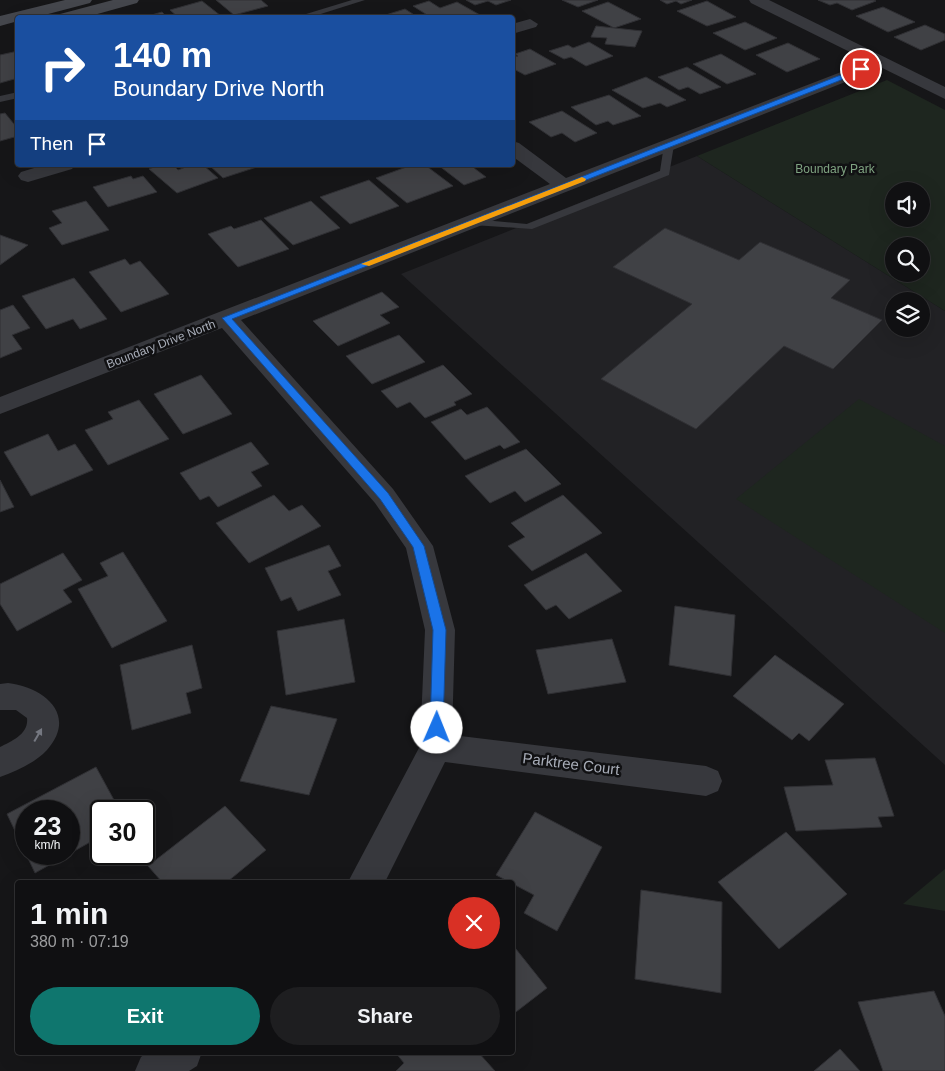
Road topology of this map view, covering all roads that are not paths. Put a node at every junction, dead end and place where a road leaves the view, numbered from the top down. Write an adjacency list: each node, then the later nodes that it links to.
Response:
1 (84, 0): 5 (main road)
2 (131, 0): 6 (main road)
3 (361, 0): 7 (lane)
4 (757, 0): 14 (street)
5 (24, 15)
6 (74, 15)
7 (308, 15)
8 (15, 17): 9 (main road)
9 (0, 21)
10 (530, 24): 11 (street)
11 (515, 29)
12 (15, 30): 13 (main road)
13 (0, 33)
14 (880, 62): 15 (street); 18 (street, Boundary Drive North)
15 (945, 94)
16 (15, 95): 17 (lane)
17 (0, 99)
18 (669, 145): 22 (street, Boundary Drive North); 23 (lane)
19 (515, 149): 22 (street)
20 (58, 167): 21 (street)
21 (28, 176)
22 (565, 186): 23 (street, Boundary Drive North)
23 (473, 222): 24 (street, Boundary Drive North)
24 (226, 318): 25 (street, Boundary Drive North); 27 (street)
25 (0, 406)
26 (0, 697): 28 (street, one-way to 26)
27 (436, 747): 29 (street, Parktree Court); 30 (street)
28 (0, 763)
29 (706, 781)
30 (367, 880)
31 (179, 1055): 32 (street)
32 (155, 1071)

